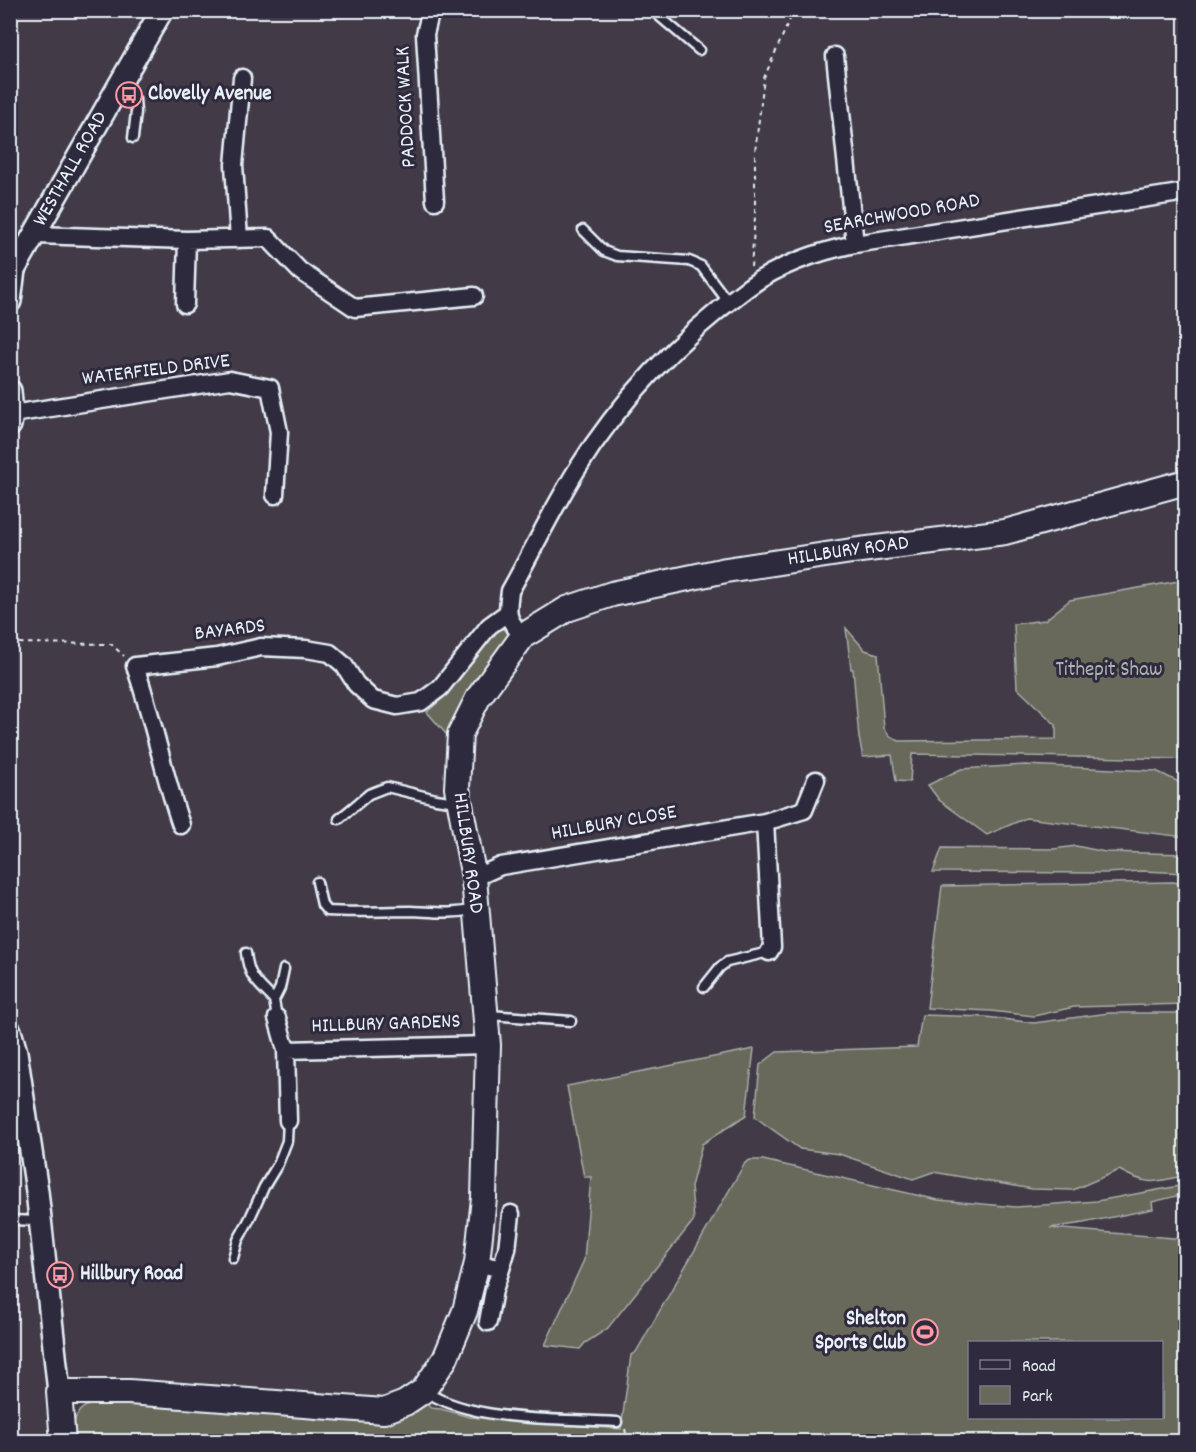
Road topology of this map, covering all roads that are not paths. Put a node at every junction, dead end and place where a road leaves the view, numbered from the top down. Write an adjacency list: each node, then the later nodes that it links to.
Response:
1 (162, 10): 7 (street, WESTHALL ROAD)
2 (431, 10): 10 (street, PADDOCK WALK)
3 (652, 10): 4 (lane)
4 (699, 50)
5 (835, 56): 15 (street)
6 (242, 78): 13 (street)
7 (120, 85): 8 (lane); 12 (street, WESTHALL ROAD)
8 (133, 138)
9 (1185, 192): 15 (street, SEARCHWOOD ROAD)
10 (435, 201)
11 (584, 230): 19 (lane)
12 (36, 235): 14 (street); 16 (street, WESTHALL ROAD)
13 (239, 239): 14 (street); 17 (street)
14 (187, 240): 20 (street)
15 (855, 244): 19 (street, SEARCHWOOD ROAD)
16 (12, 264): 18 (street, WESTHALL ROAD)
17 (474, 296)
18 (10, 301)
19 (729, 303): 25 (street, SEARCHWOOD ROAD)
20 (185, 304)
21 (10, 391): 22 (street)
22 (11, 420): 24 (street, WATERFIELD DRIVE)
23 (1185, 482): 26 (main road, HILLBURY ROAD)
24 (275, 495)
25 (507, 613): 26 (street); 31 (street, BAYARDS)
26 (523, 636): 28 (main road, HILLBURY ROAD)
27 (816, 780): 30 (street, HILLBURY CLOSE)
28 (460, 803): 29 (lane); 32 (main road, HILLBURY ROAD)
29 (339, 819)
30 (765, 822): 32 (street, HILLBURY CLOSE); 35 (street)
31 (181, 825)
32 (474, 878): 34 (main road, HILLBURY ROAD)
33 (317, 882): 34 (lane)
34 (476, 909): 40 (main road, HILLBURY ROAD)
35 (769, 952): 38 (lane)
36 (246, 953): 39 (lane)
37 (284, 969): 39 (lane)
38 (704, 987)
39 (274, 1000): 41 (lane)
40 (485, 1015): 42 (lane); 44 (main road, HILLBURY ROAD)
41 (277, 1018): 45 (street, HILLBURY GARDENS)
42 (571, 1021)
43 (10, 1031): 49 (street)
44 (488, 1044): 45 (street, HILLBURY GARDENS); 51 (main road, HILLBURY ROAD)
45 (286, 1050): 46 (street, HILLBURY GARDENS)
46 (288, 1121): 50 (lane)
47 (511, 1214): 52 (street)
48 (10, 1220): 49 (lane)
49 (40, 1221): 55 (street)
50 (233, 1258)
51 (477, 1263): 52 (street); 54 (main road, HILLBURY ROAD)
52 (501, 1269): 53 (street)
53 (488, 1322)
54 (423, 1390): 55 (main road, HILLBURY ROAD); 56 (lane)
55 (59, 1392): 57 (main road)
56 (617, 1422)
57 (63, 1442)

